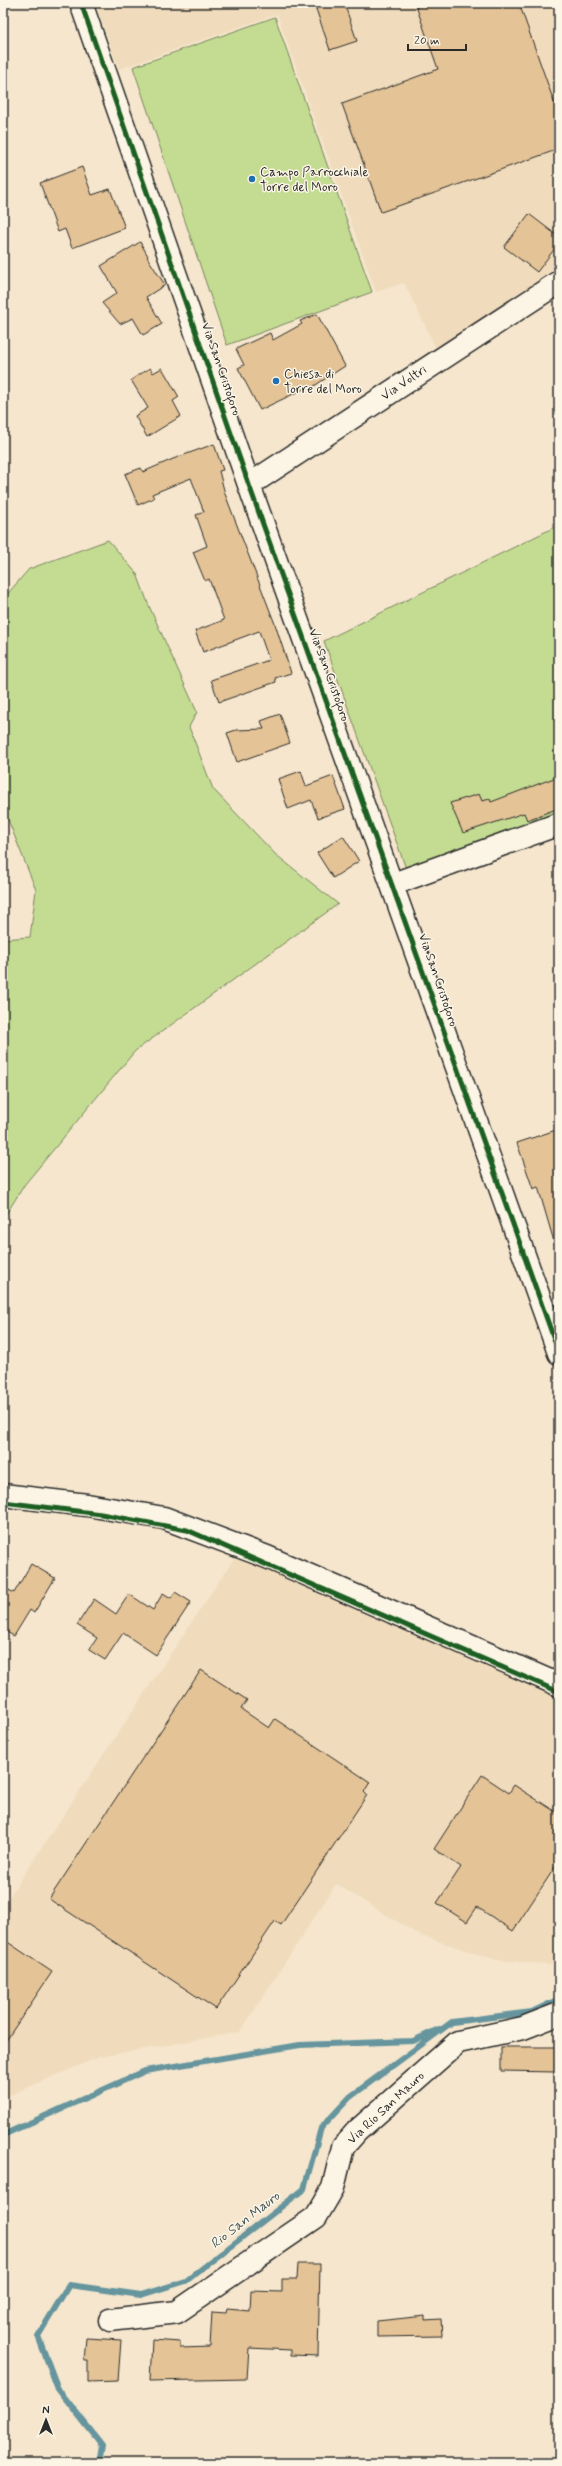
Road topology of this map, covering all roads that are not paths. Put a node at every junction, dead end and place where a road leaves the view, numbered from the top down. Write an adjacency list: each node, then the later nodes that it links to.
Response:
1 (81, 3): 3 (street, Via San Cristoforo)
2 (559, 282): 3 (street, Via Voltri)
3 (249, 485): 5 (street, Via San Cristoforo)
4 (559, 824): 5 (street)
5 (393, 884): 6 (street, Via San Cristoforo)
6 (559, 1353)
7 (3, 1495): 8 (street)
8 (559, 1686)
9 (559, 2014): 10 (street, Via Rio San Mauro)
10 (110, 2320)

